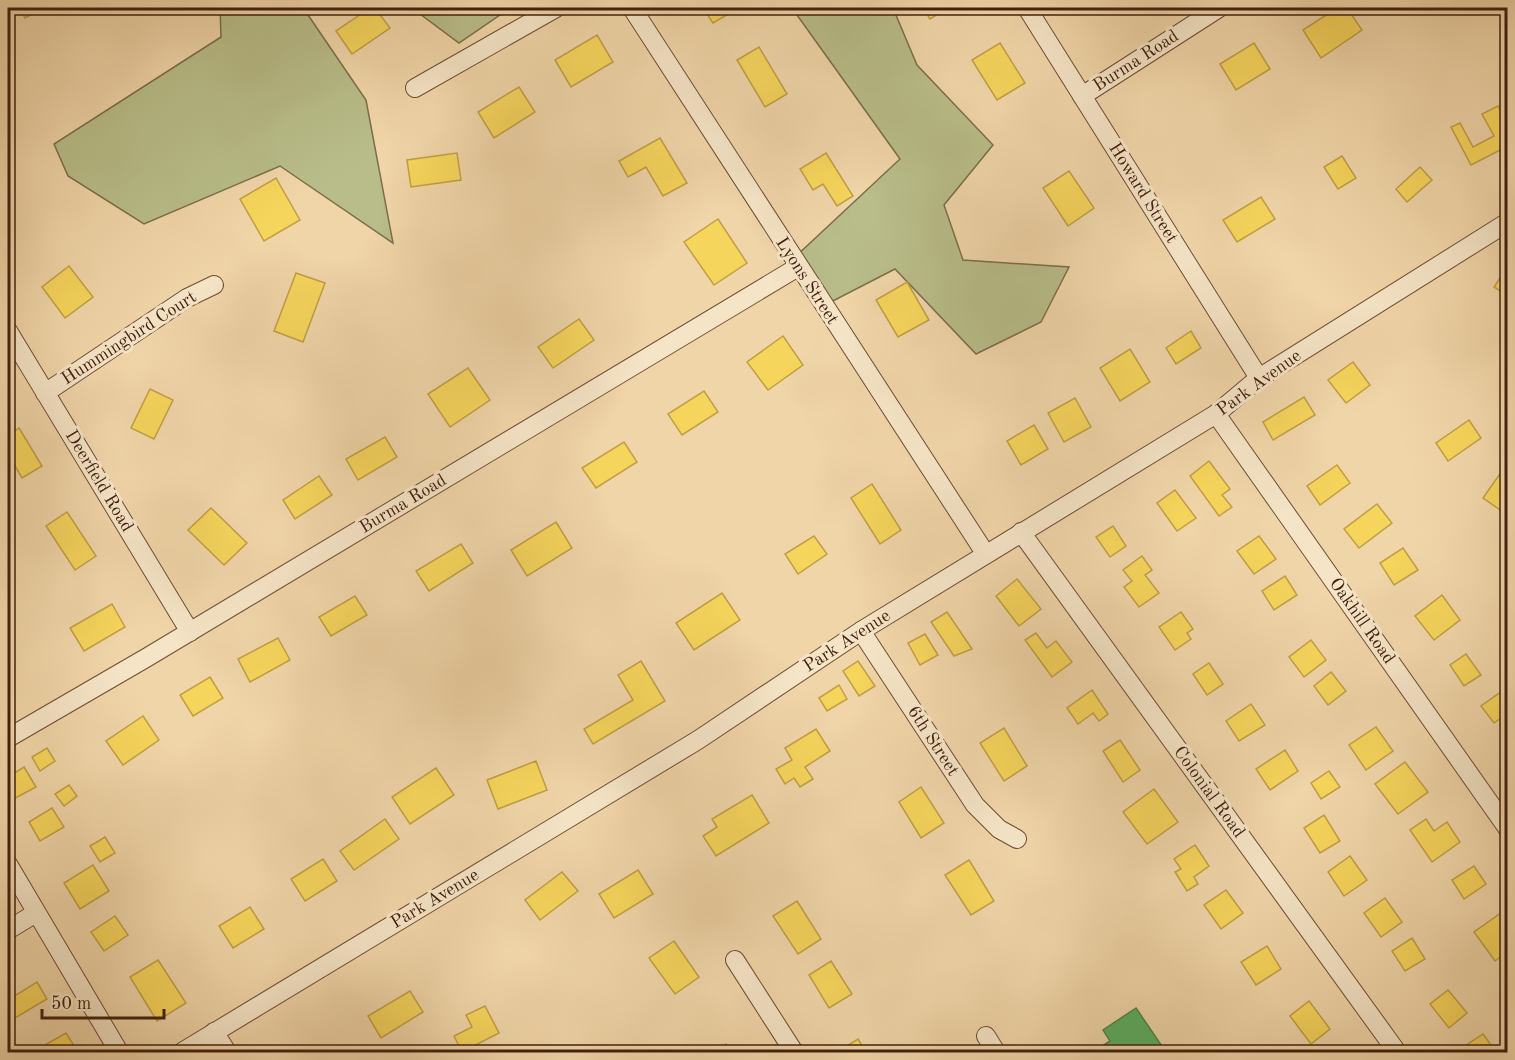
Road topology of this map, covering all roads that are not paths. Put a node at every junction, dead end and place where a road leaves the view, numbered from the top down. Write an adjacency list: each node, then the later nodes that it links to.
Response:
1 (556, 8): 5 (street)
2 (632, 8): 8 (street, Lyons Street)
3 (1027, 8): 6 (street, Howard Street)
4 (1219, 8): 6 (street, Burma Road)
5 (415, 88)
6 (1082, 96): 11 (street, Howard Street)
7 (1508, 222): 11 (street, Park Avenue)
8 (798, 267): 15 (street, Lyons Street); 17 (street, Burma Road)
9 (214, 285): 12 (street, Hummingbird Court)
10 (8, 331): 12 (street, Deerfield Road)
11 (1259, 378): 13 (street, Park Avenue)
12 (45, 393): 17 (street, Deerfield Road)
13 (1216, 414): 14 (street, Park Avenue); 19 (street, Oakhill Road)
14 (1021, 532): 15 (street, Park Avenue); 32 (street, Colonial Road)
15 (985, 553): 16 (street, Park Avenue)
16 (861, 631): 20 (street, 6th Street); 25 (street, Park Avenue)
17 (190, 632): 18 (street, Burma Road)
18 (8, 738)
19 (1508, 829)
20 (1017, 840)
21 (8, 864): 22 (street)
22 (36, 913): 23 (street); 27 (street)
23 (8, 930)
24 (735, 960): 30 (street)
25 (214, 1032): 28 (street, Park Avenue); 29 (street)
26 (986, 1036): 31 (street)
27 (118, 1053)
28 (182, 1053)
29 (227, 1053)
30 (795, 1053)
31 (996, 1053)
32 (1397, 1053)

